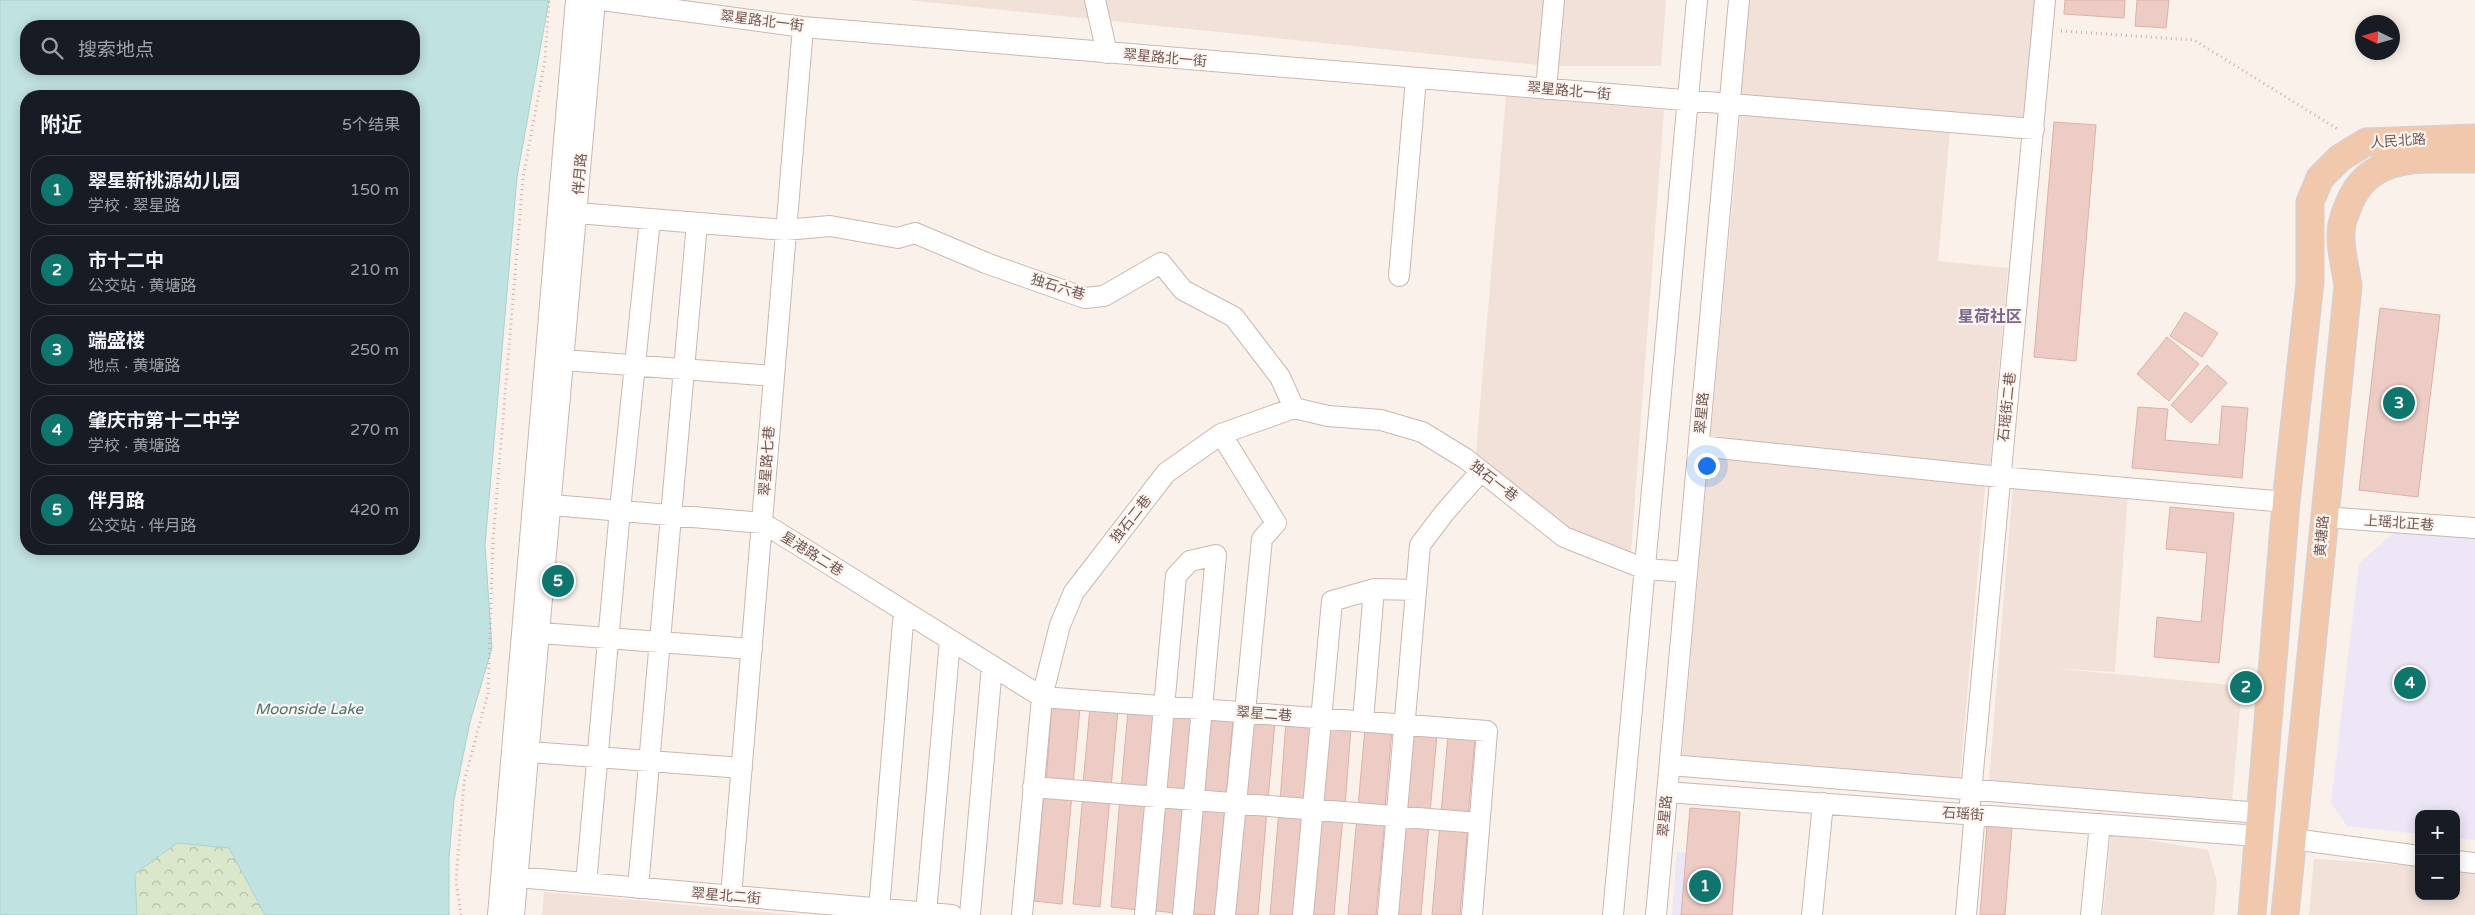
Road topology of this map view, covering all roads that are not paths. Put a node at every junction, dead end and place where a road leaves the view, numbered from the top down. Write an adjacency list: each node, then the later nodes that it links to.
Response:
1 (576, 0): 80 (street, 伴月路)
2 (595, 0): 19 (street, 伴月路)
3 (602, 0): 9 (street, 翠星路北一街)
4 (1095, 0): 10 (street)
5 (1554, 0): 12 (street)
6 (1697, 0): 13 (street)
7 (1739, 0): 14 (street, 翠星路)
8 (2045, 0): 15 (street, 石瑶街二巷)
9 (803, 26): 10 (street, 翠星路北一街); 22 (street, 翠星路七巷)
10 (1107, 53): 11 (street, 翠星路北一街)
11 (1416, 78): 12 (street, 翠星路北一街); 23 (street)
12 (1546, 89): 13 (street, 翠星路北一街)
13 (1688, 101): 14 (street, 翠星路北一街); 40 (street)
14 (1730, 104): 15 (street, 翠星路北一街); 30 (street, 翠星路)
15 (2034, 129): 32 (street, 石瑶街二巷)
16 (2475, 138): 33 (main road, 人民北路)
17 (2475, 159): 18 (main road, 人民北路)
18 (2375, 170): 37 (main road, 黄塘路)
19 (577, 214): 20 (street); 24 (street, 伴月路)
20 (650, 219): 21 (street); 25 (street)
21 (697, 223): 22 (street); 26 (street)
22 (785, 230): 27 (street, 翠星路七巷); 28 (street, 独石六巷)
23 (1399, 276)
24 (564, 360): 25 (street); 34 (street, 伴月路)
25 (635, 365): 26 (street); 35 (street)
26 (684, 369): 27 (street); 36 (street)
27 (774, 376): 38 (street, 翠星路七巷)
28 (1294, 408): 29 (street, 独石二巷); 31 (street, 独石一巷)
29 (1221, 434): 51 (street, 独石二巷); 54 (street)
30 (1699, 446): 32 (street); 41 (street, 翠星路)
31 (1481, 471): 40 (street, 独石一巷); 43 (street)
32 (2000, 477): 33 (street); 64 (street, 石瑶街二巷)
33 (2286, 502): 75 (main road)
34 (552, 505): 35 (street, 星港路二巷); 45 (street, 伴月路)
35 (620, 510): 36 (street, 星港路二巷); 46 (street)
36 (671, 515): 38 (street, 星港路二巷); 48 (street)
37 (2323, 518): 39 (street, 上瑶北正巷); 76 (main road, 黄塘路)
38 (763, 523): 44 (street, 星港路二巷); 49 (street, 翠星路七巷)
39 (2475, 528)
40 (1645, 569): 41 (street, 独石一巷); 97 (street)
41 (1687, 572): 61 (street, 翠星路)
42 (1374, 589): 43 (street); 55 (street); 56 (street)
43 (1416, 590): 57 (street)
44 (904, 611): 47 (street, 星港路二巷); 84 (street)
45 (540, 633): 46 (street); 58 (street, 伴月路)
46 (608, 638): 48 (street); 59 (street)
47 (950, 640): 50 (street, 星港路二巷); 85 (street)
48 (660, 642): 49 (street); 60 (street)
49 (752, 649): 62 (street, 翠星路七巷)
50 (992, 666): 51 (street, 星港路二巷); 89 (street)
51 (1042, 697): 52 (street, 翠星二巷); 63 (street, 独石二巷)
52 (1164, 706): 53 (street, 翠星二巷); 53 (street); 66 (street)
53 (1202, 709): 54 (street, 翠星二巷); 67 (street)
54 (1246, 713): 55 (street, 翠星二巷); 69 (street)
55 (1321, 718): 56 (street, 翠星二巷); 70 (street)
56 (1363, 722): 57 (street, 翠星二巷)
57 (1405, 725): 72 (street); 73 (street, 翠星二巷)
58 (530, 752): 59 (street); 80 (street, 伴月路)
59 (598, 757): 60 (street); 81 (street)
60 (649, 761): 62 (street); 82 (street)
61 (1670, 765): 64 (street, 石瑶街); 65 (street, 翠星路)
62 (742, 768): 83 (street, 翠星路七巷)
63 (1034, 787): 66 (street); 90 (street, 独石二巷)
64 (1971, 789): 71 (street, 石瑶街二巷); 75 (street, 石瑶街)
65 (1667, 792): 68 (street, 石瑶街); 98 (street, 翠星路)
66 (1156, 797): 67 (street); 91 (street)
67 (1193, 800): 69 (street); 92 (street)
68 (1823, 803): 71 (street, 石瑶街); 99 (street)
69 (1237, 804): 70 (street); 93 (street)
70 (1313, 810): 72 (street); 94 (street)
71 (1969, 814): 74 (street, 石瑶街); 100 (street, 石瑶街二巷)
72 (1397, 817): 73 (street); 95 (street)
73 (1479, 824): 96 (street)
74 (2100, 824): 75 (street, 石瑶街); 101 (street)
75 (2259, 824): 102 (main road)
76 (2293, 839): 77 (street); 103 (main road, 黄塘路)
77 (2415, 855)
78 (2460, 861): 79 (street)
79 (2475, 863)
80 (510, 877): 81 (street, 翠星北二街); 86 (street, 伴月路); 87 (street, 伴月路)
81 (586, 883): 82 (street, 翠星北二街)
82 (638, 888): 83 (street, 翠星北二街)
83 (731, 896): 84 (street, 翠星北二街)
84 (879, 909): 85 (street, 翠星北二街)
85 (926, 913): 88 (street, 翠星北二街)
86 (498, 915)
87 (514, 915)
88 (952, 915)
89 (970, 915)
90 (1022, 915)
91 (1145, 915)
92 (1183, 915)
93 (1225, 915)
94 (1303, 915)
95 (1388, 915)
96 (1472, 915)
97 (1613, 915)
98 (1656, 915)
99 (1812, 915)
100 (1966, 915)
101 (2092, 915)
102 (2252, 915)
103 (2285, 915)

